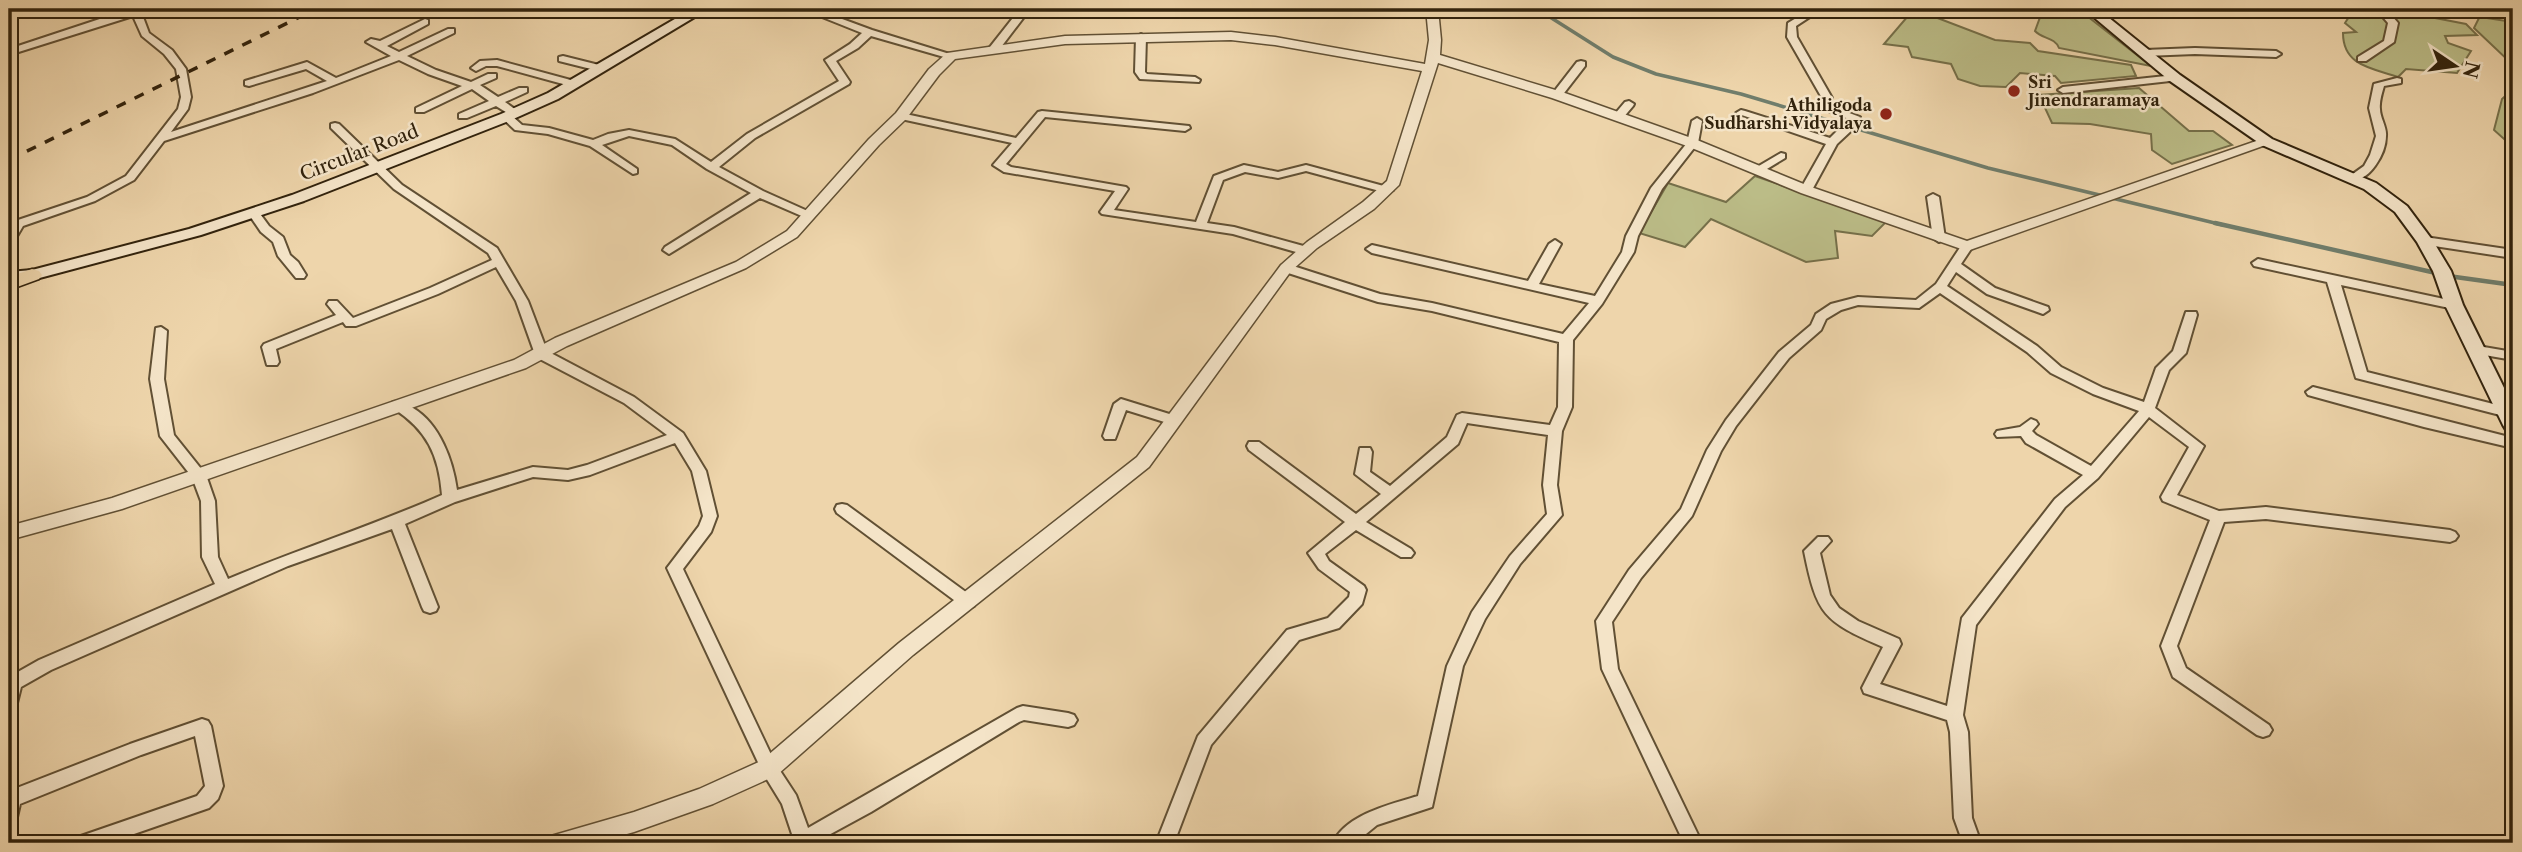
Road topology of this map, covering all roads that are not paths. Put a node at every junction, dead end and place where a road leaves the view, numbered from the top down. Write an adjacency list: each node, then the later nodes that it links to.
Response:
1 (701, 9): 26 (main road, Circular Road)
2 (807, 9): 10 (street)
3 (836, 9): 10 (street)
4 (1025, 9): 15 (street)
5 (1432, 9): 23 (street)
6 (1817, 9): 52 (street)
7 (2090, 9): 17 (main road)
8 (2381, 9): 22 (street)
9 (135, 10): 16 (street); 49 (street)
10 (824, 15): 13 (street)
11 (425, 22): 19 (street)
12 (451, 31): 19 (street)
13 (869, 32): 20 (street); 56 (street)
14 (1141, 37): 15 (street); 23 (street); 29 (street)
15 (994, 49): 20 (street)
16 (9, 52)
17 (2145, 53): 18 (street); 28 (main road)
18 (2276, 54)
19 (401, 56): 30 (street); 34 (street)
20 (951, 56): 44 (street)
21 (563, 59): 26 (street)
22 (2362, 59)
23 (1431, 64): 37 (street); 61 (street)
24 (1581, 64): 37 (street)
25 (476, 68): 33 (street)
26 (599, 68): 33 (main road, Circular Road)
27 (492, 76): 34 (street)
28 (2175, 78): 36 (street); 53 (main road)
29 (1195, 80)
30 (334, 81): 32 (street); 49 (street)
31 (2397, 81): 60 (street)
32 (248, 83)
33 (574, 83): 43 (main road, Circular Road)
34 (471, 86): 38 (street); 40 (street)
35 (523, 90): 38 (street)
36 (2063, 90)
37 (1557, 95): 45 (street)
38 (499, 101): 42 (street); 43 (street)
39 (1629, 104): 45 (street)
40 (420, 110)
41 (1741, 113): 52 (street)
42 (463, 116)
43 (511, 116): 54 (street); 57 (main road, Circular Road)
44 (901, 116): 50 (street); 66 (street)
45 (1618, 117): 51 (street)
46 (1697, 121): 51 (street)
47 (335, 126): 57 (street)
48 (1185, 128): 50 (street)
49 (162, 138): 69 (street)
50 (1017, 141): 67 (street)
51 (1692, 142): 58 (street); 88 (street)
52 (1832, 142): 62 (street)
53 (2267, 142): 60 (main road); 72 (street)
54 (594, 144): 56 (street); 59 (street)
55 (1781, 156): 58 (street)
56 (711, 167): 63 (street)
57 (377, 168): 65 (main road, Circular Road); 77 (street)
58 (1758, 170): 62 (street)
59 (633, 171)
60 (2354, 178): 70 (main road)
61 (1387, 190): 67 (street); 75 (street)
62 (1806, 190): 68 (street)
63 (758, 193): 66 (street); 74 (street)
64 (1933, 197): 68 (street)
65 (254, 213): 81 (main road, Circular Road); 82 (street)
66 (808, 215): 97 (street)
67 (1200, 227): 75 (street)
68 (1940, 238): 72 (street)
69 (9, 240)
70 (2425, 242): 76 (street); 90 (main road)
71 (1555, 244): 86 (street)
72 (1967, 246): 79 (street)
73 (1372, 249): 86 (street)
74 (669, 250)
75 (1303, 250): 80 (street)
76 (2513, 254)
77 (499, 261): 93 (street); 97 (street)
78 (2258, 263): 84 (street)
79 (1956, 266): 87 (street); 91 (street)
80 (1286, 268): 95 (street); 104 (street)
81 (32, 275): 83 (main road, Circular Road); 85 (main road)
82 (300, 275)
83 (9, 277)
84 (2333, 281): 90 (street); 103 (street)
85 (9, 284)
86 (1531, 287): 88 (street)
87 (1940, 287): 102 (street); 139 (street)
88 (1598, 301): 95 (street)
89 (334, 304): 93 (street)
90 (2454, 305): 96 (main road)
91 (2043, 310)
92 (2191, 316): 102 (street)
93 (344, 317): 99 (street)
94 (161, 331): 113 (street)
95 (1566, 339): 105 (street)
96 (2478, 350): 98 (street); 103 (main road)
97 (541, 354): 101 (street); 107 (street)
98 (2513, 356)
99 (272, 362)
100 (2313, 392): 109 (street)
101 (398, 405): 113 (street); 115 (street)
102 (2148, 409): 112 (street); 117 (street)
103 (2509, 418)
104 (1174, 420): 108 (street); 125 (street)
105 (1555, 431): 114 (street); 138 (street)
106 (2002, 434): 112 (street)
107 (678, 436): 115 (street); 131 (street)
108 (1110, 436)
109 (2513, 443)
110 (1254, 446): 119 (street)
111 (1365, 452): 114 (street)
112 (2093, 474): 128 (street)
113 (199, 475): 120 (street); 124 (street)
114 (1391, 494): 119 (street)
115 (450, 498): 118 (street)
116 (842, 509): 125 (street)
117 (2218, 517): 121 (street); 130 (street)
118 (397, 520): 124 (street); 126 (street)
119 (1357, 521): 123 (street); 137 (street)
120 (9, 533)
121 (2450, 536)
122 (1823, 541): 128 (street)
123 (1406, 553)
124 (224, 586): 127 (street)
125 (968, 602): 131 (street)
126 (430, 607)
127 (9, 706)
128 (1954, 715): 140 (street)
129 (1068, 720): 134 (street)
130 (2263, 730)
131 (769, 768): 134 (street); 136 (street)
132 (10, 799): 133 (street); 135 (street)
133 (9, 820)
134 (804, 842)
135 (85, 843)
136 (559, 843)
137 (1164, 843)
138 (1342, 843)
139 (1693, 843)
140 (1972, 843)

